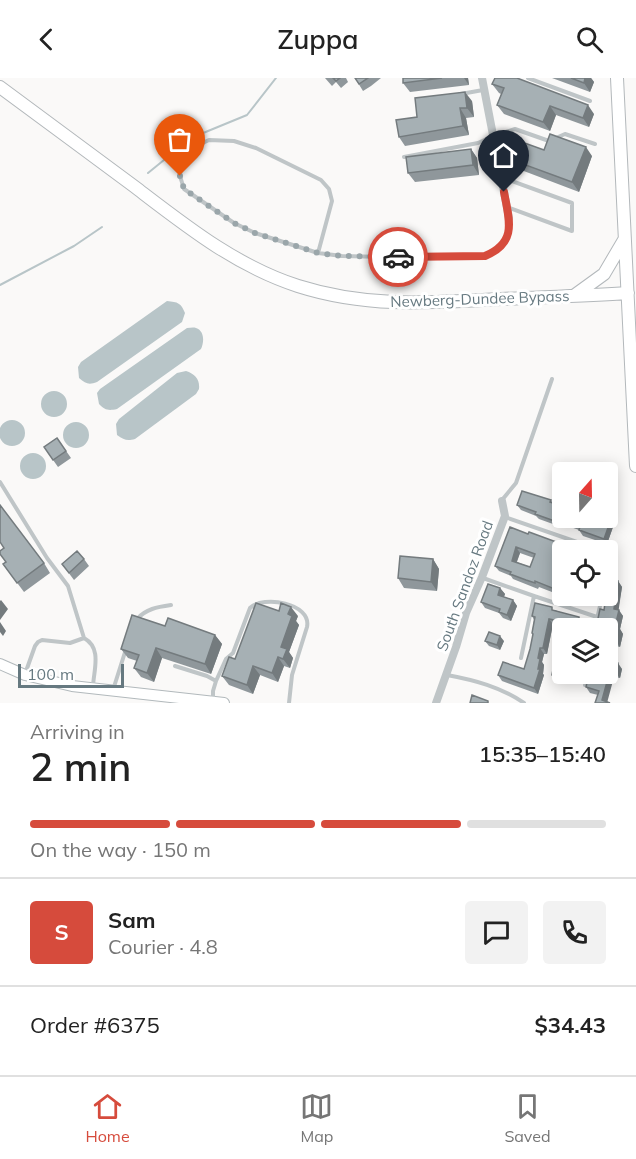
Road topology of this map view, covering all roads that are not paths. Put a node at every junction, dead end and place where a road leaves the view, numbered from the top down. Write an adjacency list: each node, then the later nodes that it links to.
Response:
1 (482, 78): 5 (street)
2 (528, 78): 7 (lane)
3 (617, 78): 14 (highway)
4 (0, 87): 17 (highway, Newberg-Dundee Bypass)
5 (484, 89): 6 (lane); 8 (street)
6 (460, 94)
7 (590, 101)
8 (492, 136): 9 (lane); 10 (lane); 11 (street)
9 (594, 144)
10 (404, 157)
11 (501, 177): 12 (street); 12 (lane)
12 (507, 207): 13 (street)
13 (509, 218): 15 (lane)
14 (624, 239): 16 (highway); 17 (highway)
15 (318, 253): 15 (lane)
16 (628, 293): 17 (highway, Newberg-Dundee Bypass); 19 (highway)
17 (574, 296)
18 (552, 379): 21 (lane, South Sandoz Road)
19 (636, 466)
20 (0, 482): 30 (lane)
21 (502, 501): 22 (street, South Sandoz Road)
22 (504, 516): 23 (lane); 24 (street, South Sandoz Road)
23 (572, 540)
24 (482, 577): 25 (lane); 36 (street, South Sandoz Road)
25 (534, 596): 28 (lane); 32 (lane)
26 (171, 605): 29 (lane)
27 (600, 606): 28 (lane)
28 (597, 617)
29 (136, 620)
30 (84, 638): 35 (lane); 38 (lane)
31 (128, 643): 39 (lane)
32 (521, 658)
33 (0, 664): 35 (main road)
34 (175, 666): 37 (lane)
35 (25, 675): 38 (main road)
36 (446, 675): 42 (street, South Sandoz Road); 43 (lane)
37 (216, 681): 40 (lane); 41 (lane)
38 (92, 688): 39 (main road)
39 (112, 691): 40 (main road)
40 (218, 702)
41 (289, 703)
42 (436, 703)
43 (524, 703)

